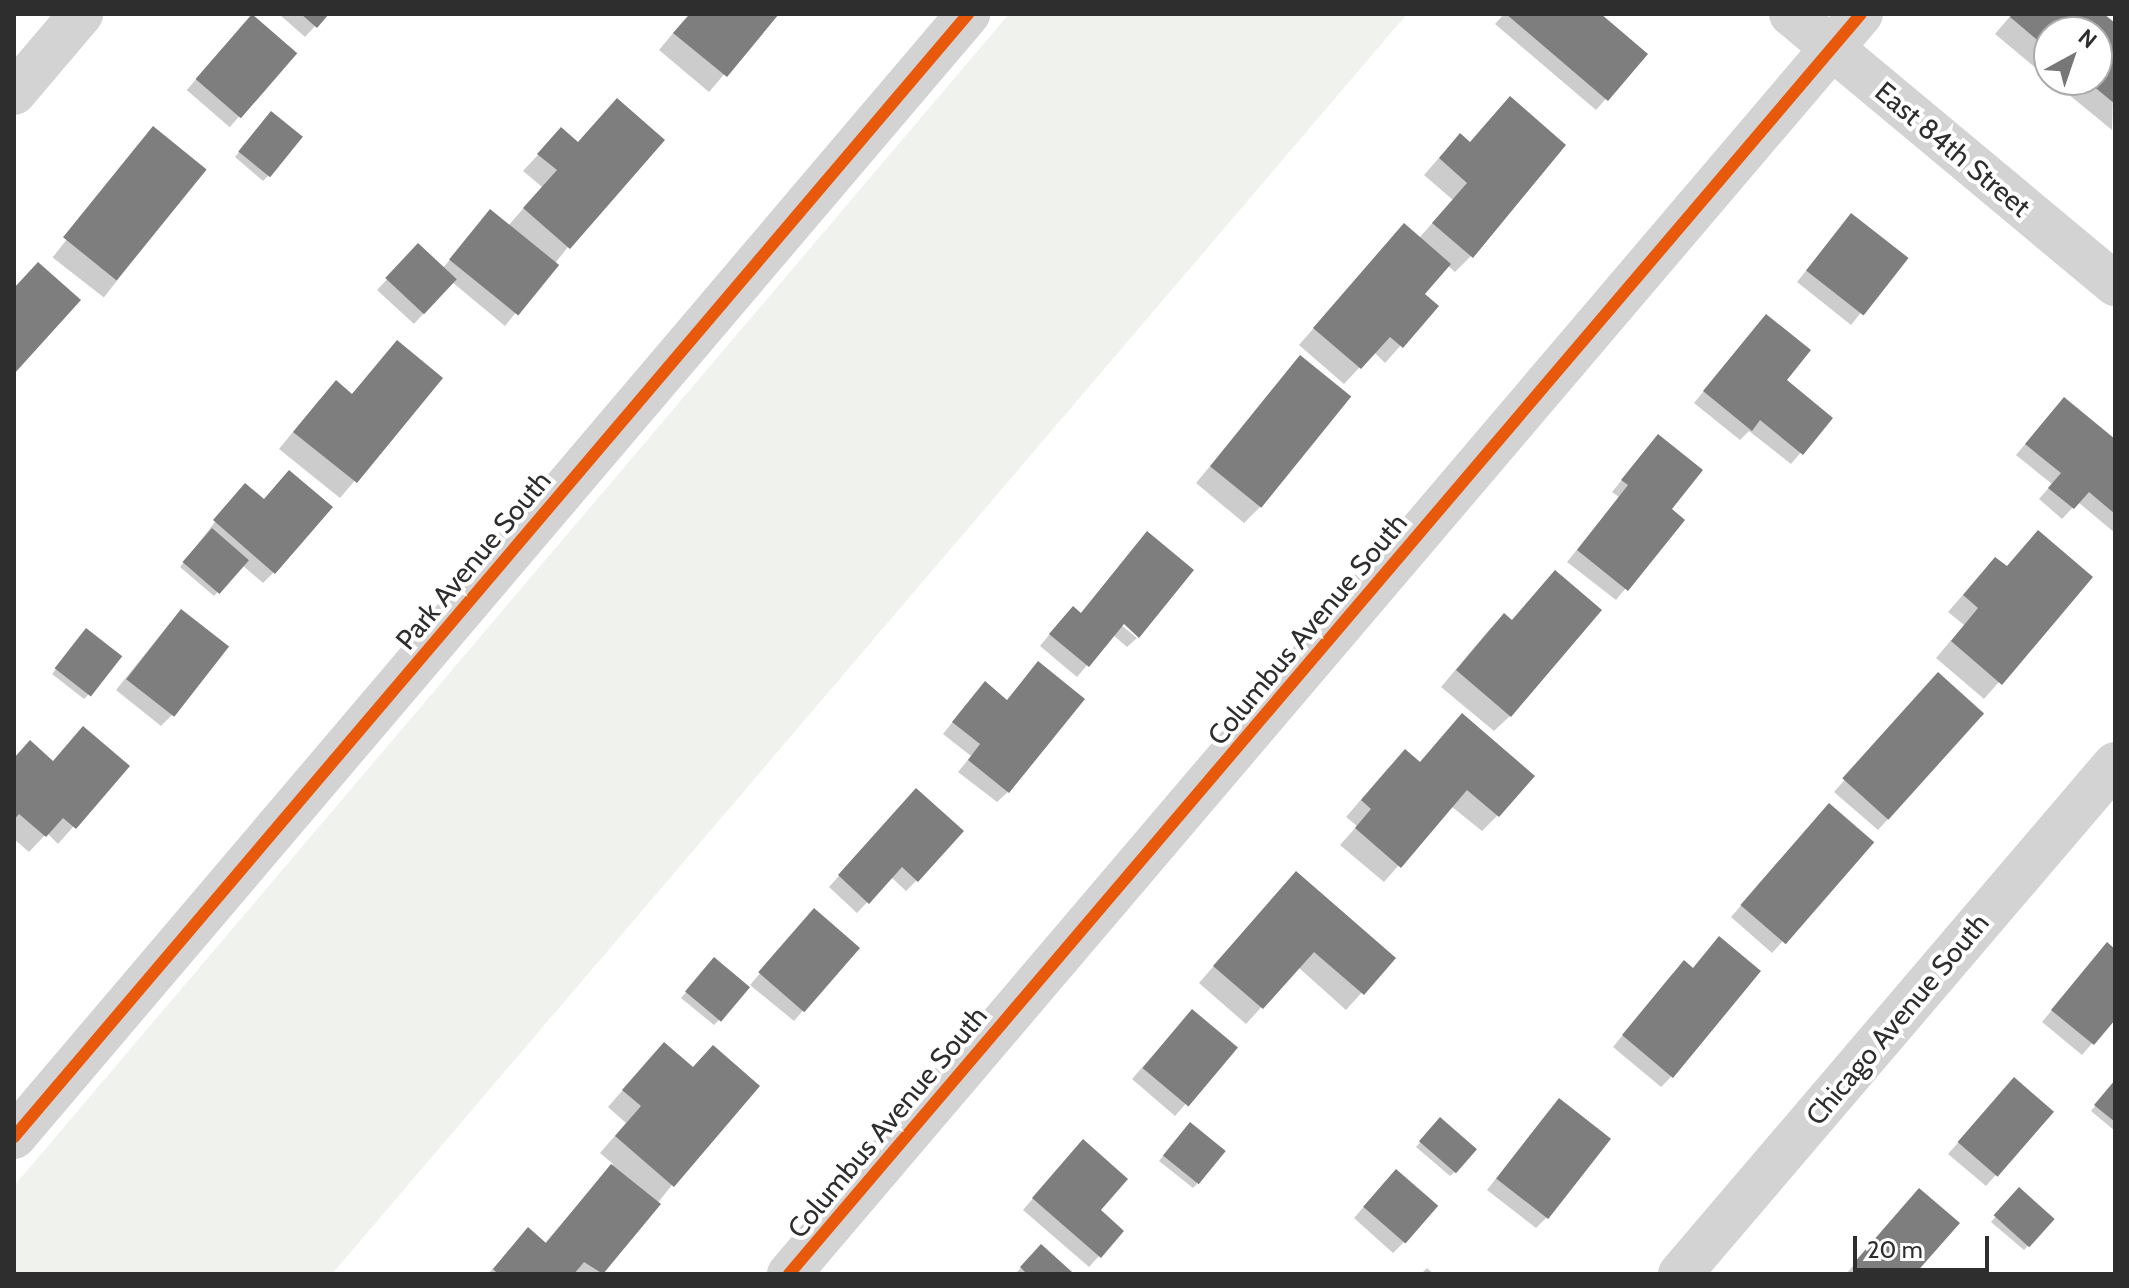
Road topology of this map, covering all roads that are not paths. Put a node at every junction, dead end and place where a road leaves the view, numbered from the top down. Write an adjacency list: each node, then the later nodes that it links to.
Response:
1 (81, 14): 6 (street)
2 (968, 14): 9 (street, Park Avenue South)
3 (1791, 14): 5 (street, East 84th Street)
4 (1861, 14): 5 (street, Columbus Avenue South)
5 (1832, 49): 7 (street, East 84th Street); 10 (street, Columbus Avenue South)
6 (14, 93)
7 (2115, 284)
8 (2115, 764): 11 (street, Chicago Avenue South)
9 (14, 1137)
10 (789, 1274)
11 (1680, 1274)

